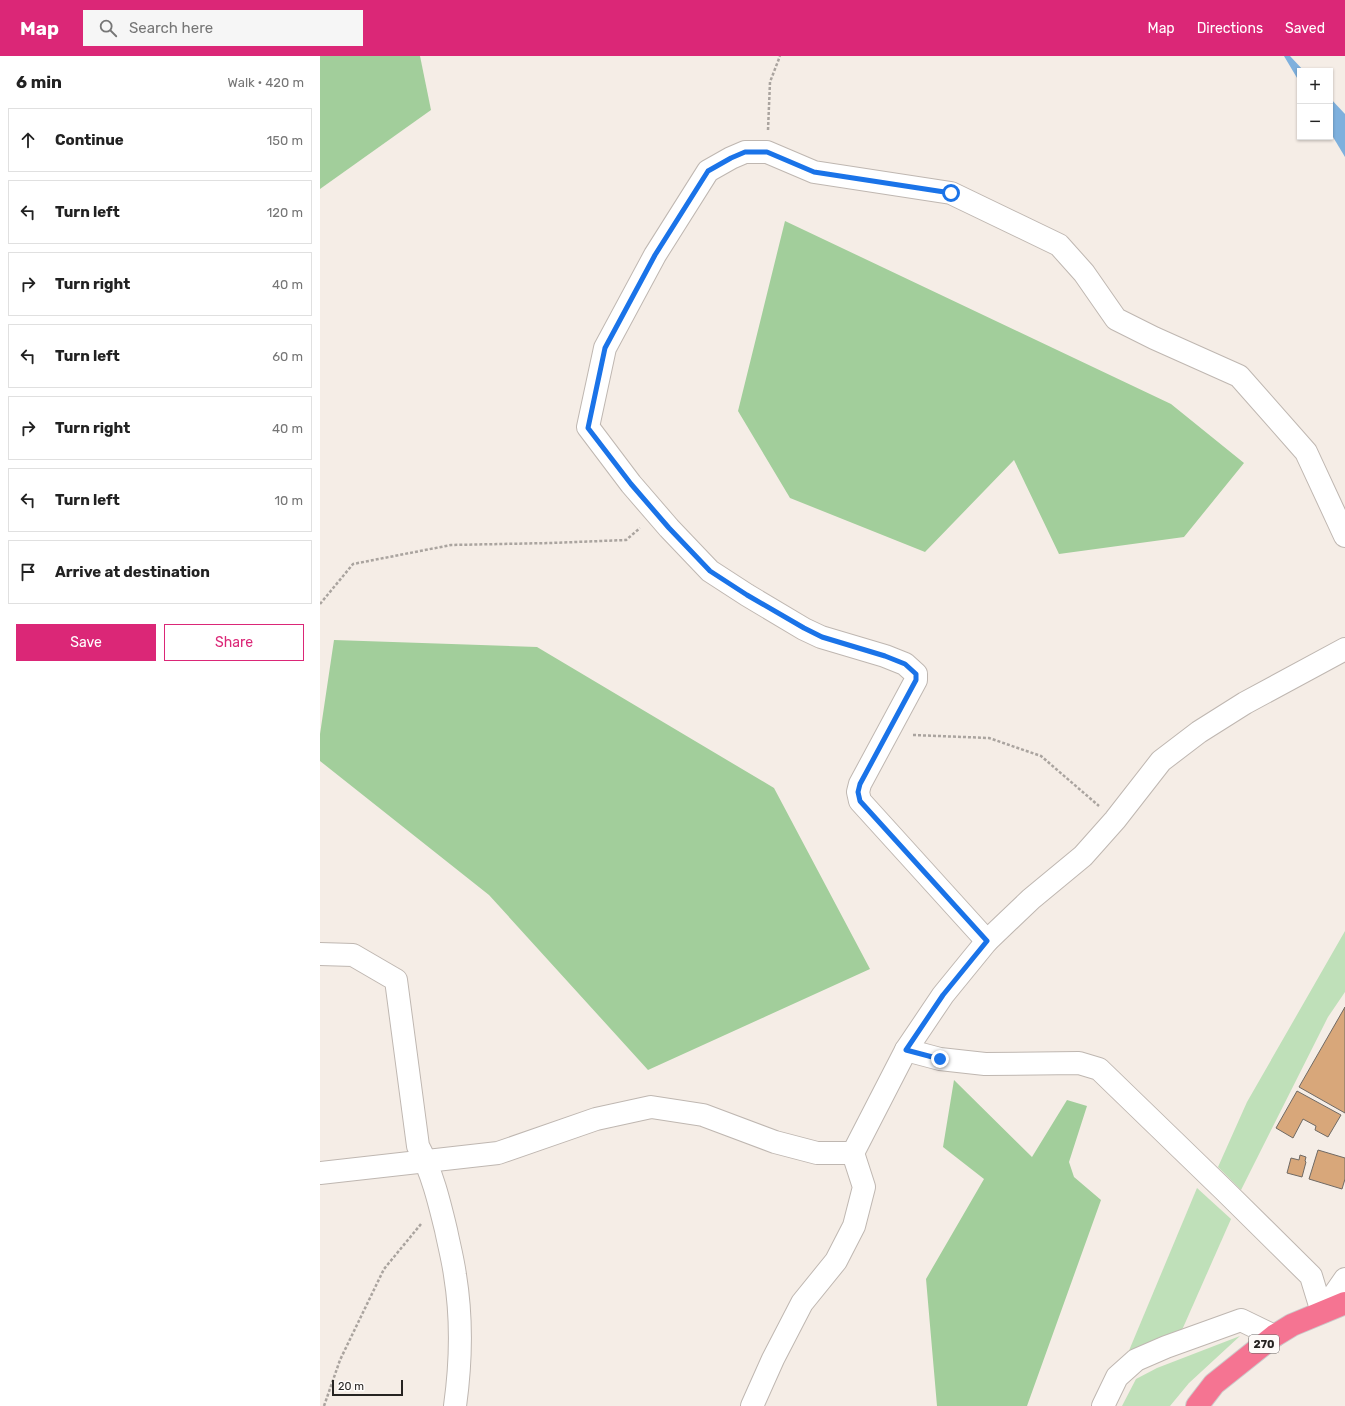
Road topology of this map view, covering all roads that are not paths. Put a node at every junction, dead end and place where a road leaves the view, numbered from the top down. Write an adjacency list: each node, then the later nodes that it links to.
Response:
1 (1345, 536): 3 (street)
2 (1345, 649): 3 (street)
3 (987, 941): 5 (street)
4 (320, 954): 7 (street)
5 (906, 1050): 6 (street); 11 (street)
6 (853, 1153): 7 (street); 14 (street)
7 (427, 1161): 8 (street); 13 (street)
8 (320, 1173)
9 (1345, 1279): 11 (street)
10 (1345, 1303): 11 (highway, 270)
11 (1322, 1312): 12 (highway, 270)
12 (1274, 1336): 15 (street); 16 (highway, 270)
13 (455, 1406)
14 (752, 1406)
15 (1103, 1406)
16 (1197, 1406)

